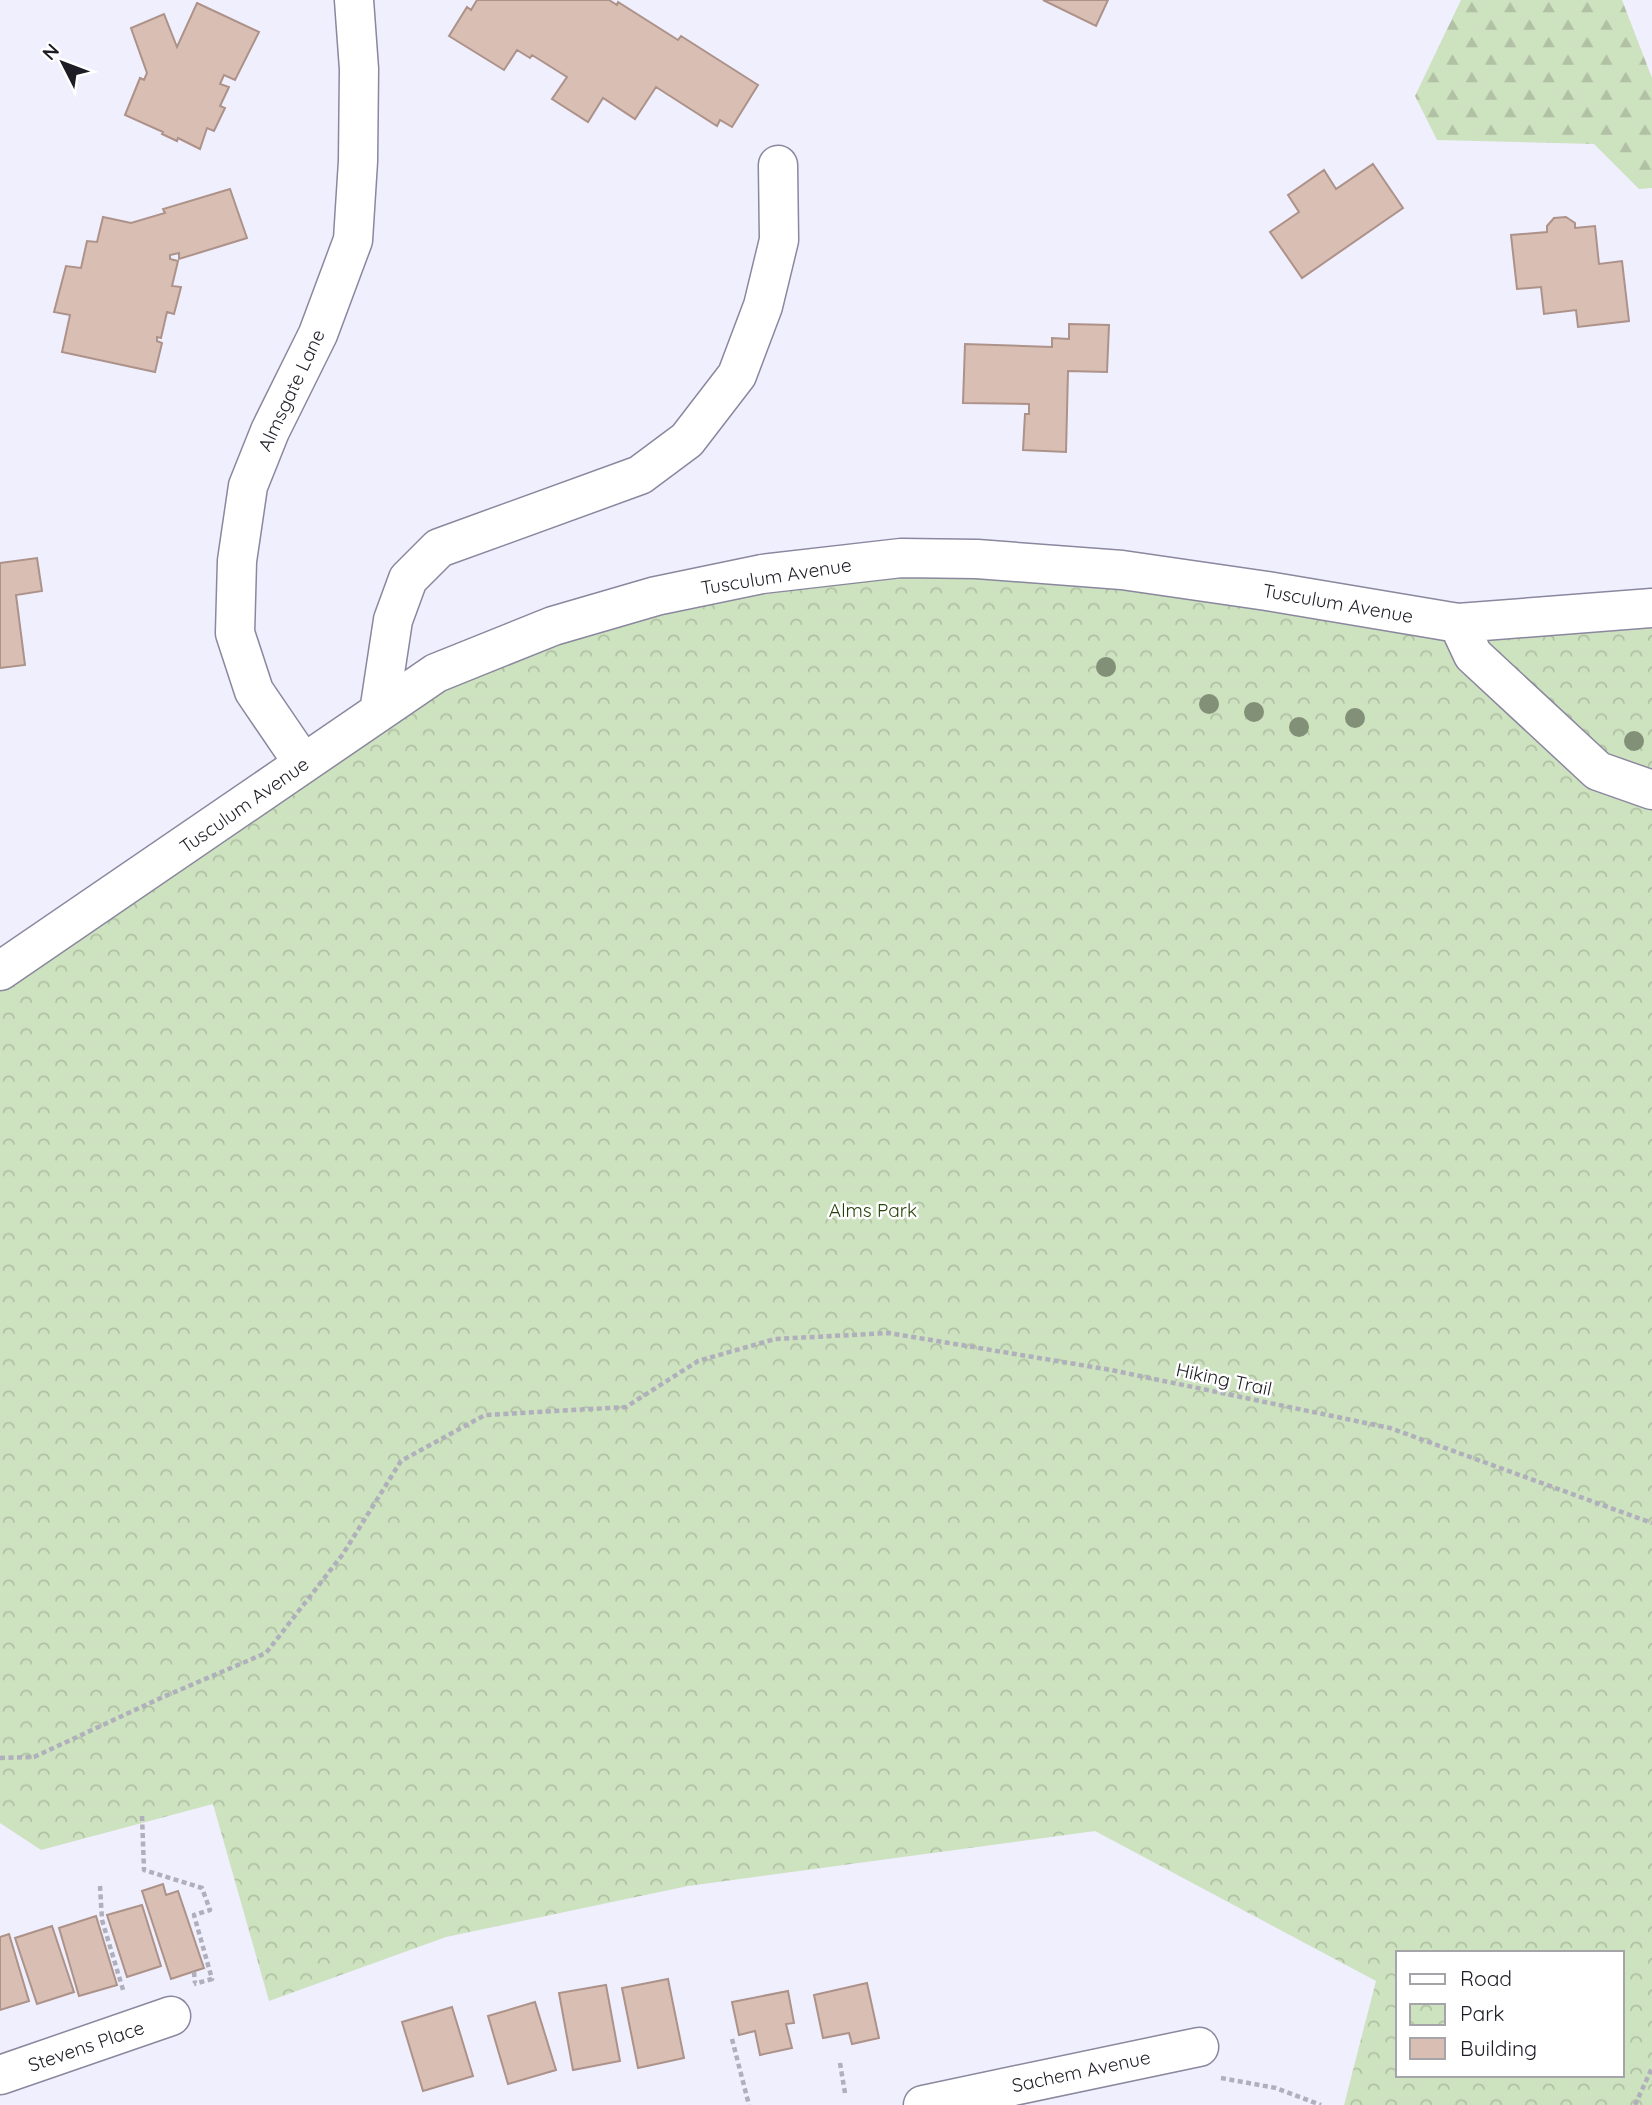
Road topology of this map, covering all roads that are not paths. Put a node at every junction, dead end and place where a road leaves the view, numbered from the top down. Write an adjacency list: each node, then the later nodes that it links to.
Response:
1 (354, 0): 6 (street, Almsgate Lane)
2 (778, 165): 5 (street)
3 (1652, 608): 4 (street, Tusculum Avenue)
4 (1458, 623): 5 (street, Tusculum Avenue); 7 (street)
5 (379, 712): 6 (street, Tusculum Avenue)
6 (303, 764): 8 (street, Tusculum Avenue)
7 (1652, 790)
8 (0, 971)
9 (179, 2002): 11 (street, Stevens Place)
10 (1208, 2062): 12 (street, Sachem Avenue)
11 (0, 2075)
12 (923, 2105)

